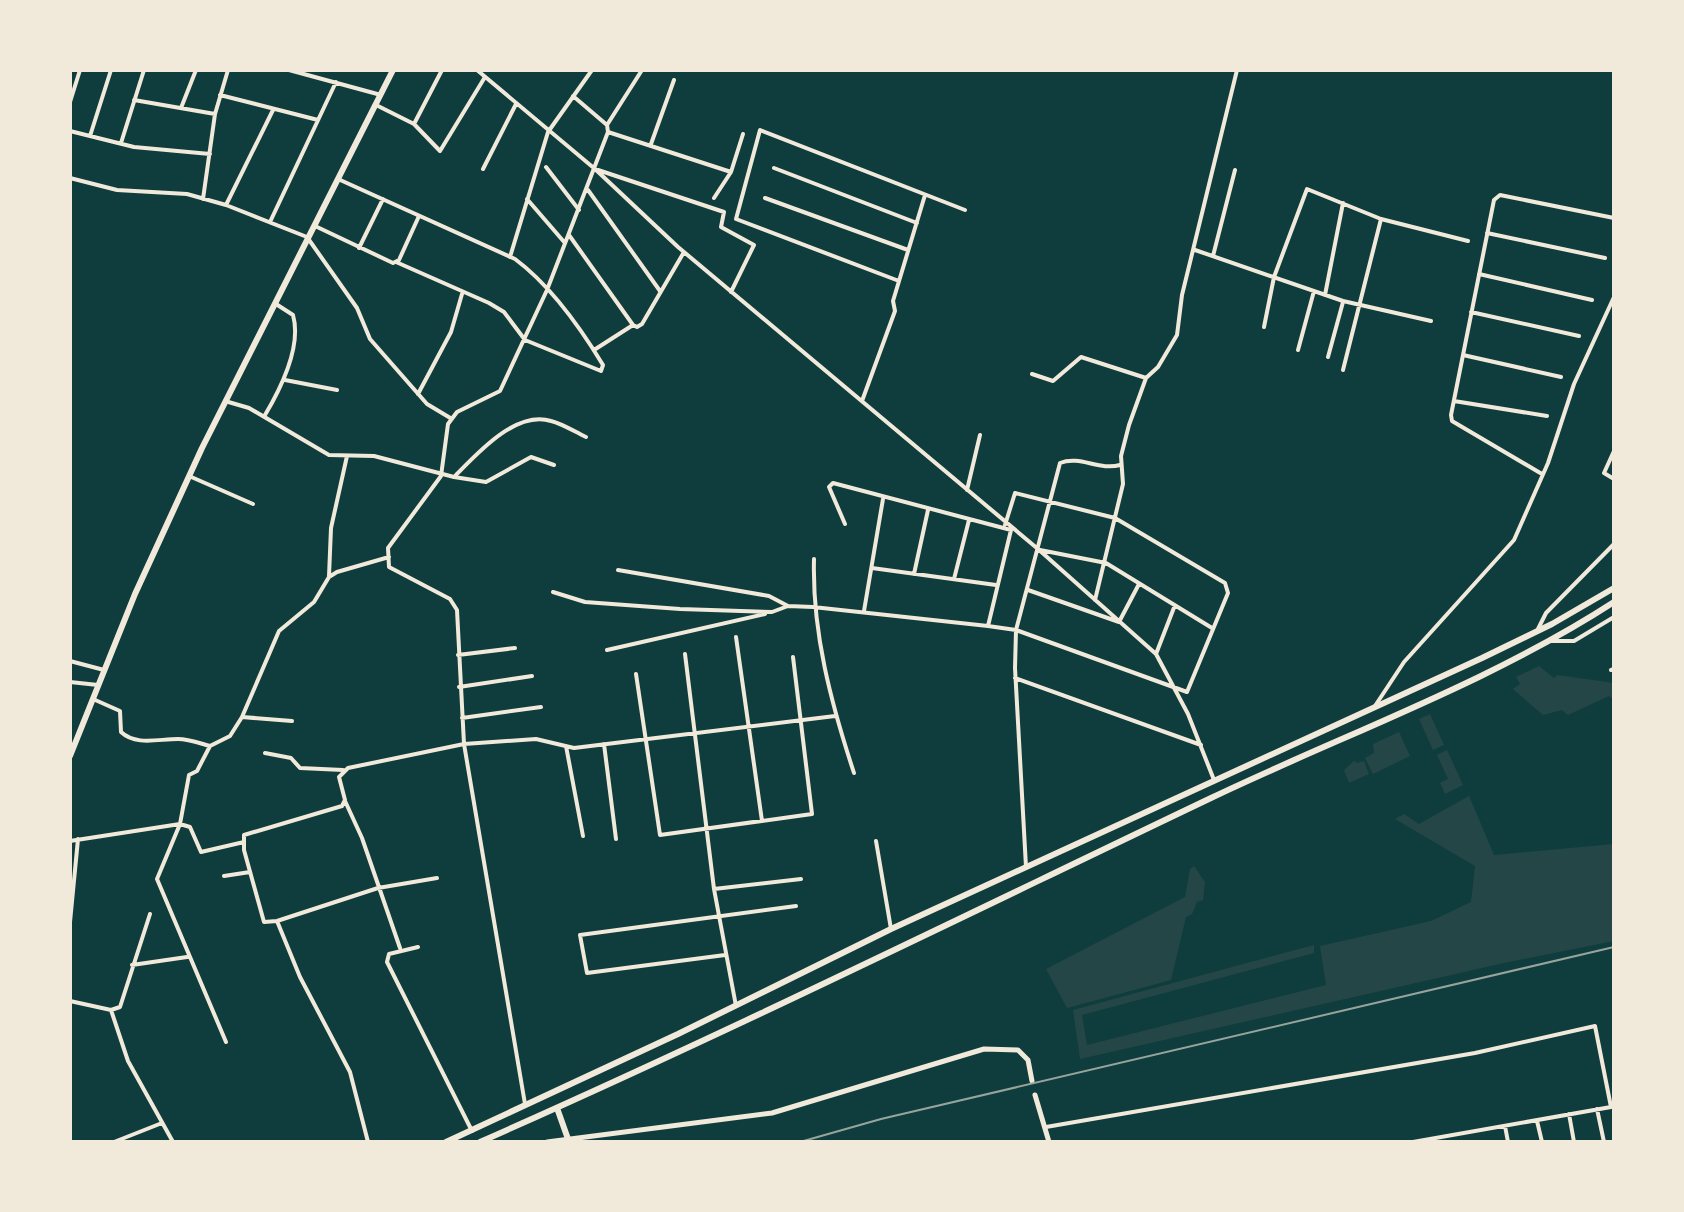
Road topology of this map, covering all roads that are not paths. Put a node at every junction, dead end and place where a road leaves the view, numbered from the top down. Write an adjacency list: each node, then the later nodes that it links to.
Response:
1 (80, 70): 20 (street)
2 (111, 70): 33 (street)
3 (144, 70): 19 (street)
4 (196, 70): 23 (street)
5 (228, 70): 16 (street)
6 (289, 70): 15 (street)
7 (393, 70): 17 (main road)
8 (442, 70): 27 (street)
9 (477, 70): 13 (street)
10 (592, 70): 18 (street)
11 (642, 70): 28 (street)
12 (1237, 70): 69 (street)
13 (485, 77): 21 (street); 27 (street)
14 (674, 80): 35 (street)
15 (336, 82): 17 (street); 26 (street)
16 (220, 95): 24 (street); 25 (street)
17 (381, 95): 22 (main road)
18 (573, 96): 28 (street); 30 (street)
19 (134, 100): 23 (street); 34 (street)
20 (70, 102)
21 (516, 104): 30 (street); 39 (street)
22 (376, 105): 27 (street); 44 (main road)
23 (181, 108): 25 (street)
24 (273, 110): 26 (street); 53 (street)
25 (215, 114): 36 (street)
26 (318, 120): 59 (street)
27 (414, 124)
28 (607, 125): 31 (street)
29 (70, 131): 33 (street)
30 (548, 132): 40 (street); 51 (street)
31 (608, 132): 35 (street); 40 (street)
32 (743, 134): 42 (street)
33 (90, 136): 34 (street)
34 (121, 143): 36 (street)
35 (651, 144): 42 (street)
36 (210, 154): 49 (street)
37 (546, 167): 54 (street)
38 (774, 168): 60 (street)
39 (483, 169)
40 (595, 169): 45 (street); 70 (street); 81 (street)
41 (1235, 170): 71 (street)
42 (731, 172): 47 (street)
43 (70, 178): 49 (street)
44 (338, 179): 50 (street); 61 (main road)
45 (588, 190): 54 (street); 79 (street)
46 (925, 195): 55 (street); 60 (street); 77 (street)
47 (714, 198)
48 (765, 198): 68 (street)
49 (203, 199): 53 (street)
50 (383, 199): 56 (street); 67 (street)
51 (527, 199): 66 (street); 72 (street)
52 (1343, 203): 58 (street); 76 (street); 83 (street)
53 (226, 205): 59 (street)
54 (579, 210): 63 (street)
55 (965, 210)
56 (419, 216): 72 (street); 74 (street)
57 (1614, 218): 62 (street)
58 (1381, 219): 65 (street); 88 (street)
59 (270, 222): 64 (street)
60 (917, 223): 68 (street)
61 (313, 225): 64 (main road); 67 (street)
62 (1487, 233): 73 (street); 75 (street)
63 (569, 235): 66 (street); 91 (street)
64 (307, 237): 87 (main road); 105 (street)
65 (1468, 241)
66 (566, 244): 78 (street)
67 (359, 248): 74 (street)
68 (908, 250): 77 (street)
69 (1195, 250): 71 (street); 102 (street)
70 (684, 252): 79 (street); 81 (street)
71 (1213, 256): 76 (street)
72 (510, 257): 78 (street)
73 (1605, 258)
74 (396, 262): 82 (street)
75 (1479, 274): 85 (street); 89 (street)
76 (1274, 277): 80 (street); 92 (street)
77 (899, 281): 107 (street)
78 (547, 290): 94 (street); 95 (street)
79 (660, 291): 91 (street)
80 (1314, 291): 83 (street); 96 (street)
81 (731, 292): 107 (street)
82 (462, 293): 94 (street); 105 (street)
83 (1325, 295): 86 (street)
84 (1614, 297): 118 (street)
85 (1592, 300)
86 (1343, 301): 88 (street); 98 (street)
87 (274, 303): 103 (street); 106 (main road)
88 (1358, 304): 90 (street); 99 (street)
89 (1471, 312): 93 (street); 97 (street)
90 (1431, 321)
91 (633, 325): 95 (street)
92 (1264, 327)
93 (1579, 336)
94 (525, 340): 95 (street); 111 (street)
95 (594, 350)
96 (1298, 350)
97 (1463, 355): 101 (street); 108 (street)
98 (1328, 357)
99 (1343, 370)
100 (1032, 374): 102 (street)
101 (1561, 377)
102 (1146, 378): 117 (street)
103 (285, 380): 104 (street); 109 (street)
104 (337, 390)
105 (418, 394): 111 (street)
106 (225, 401): 109 (street); 119 (main road)
107 (862, 401): 123 (street)
108 (1454, 401): 110 (street); 118 (street)
109 (265, 416): 115 (street)
110 (1547, 416)
111 (452, 419): 120 (street)
112 (980, 435): 123 (street)
113 (586, 437): 121 (street)
114 (1614, 451): 122 (street)
115 (347, 456): 120 (street); 141 (street)
116 (554, 465): 121 (street)
117 (1120, 465): 126 (street); 128 (street)
118 (1542, 474): 180 (street)
119 (189, 476): 125 (street); 170 (main road)
120 (441, 476): 121 (street); 135 (street)
121 (454, 477)
122 (1614, 479)
123 (967, 490): 131 (street)
124 (883, 499): 127 (street); 130 (street); 138 (street)
125 (253, 504)
126 (1049, 504): 128 (street); 131 (street); 134 (street)
127 (928, 510): 129 (street); 140 (street)
128 (1115, 518): 137 (street); 158 (street)
129 (969, 520): 132 (street); 142 (street)
130 (845, 524)
131 (1005, 525): 132 (street)
132 (1011, 530): 134 (street); 144 (street)
133 (1614, 544): 160 (street)
134 (1038, 549): 137 (street); 146 (street); 148 (street)
135 (389, 557): 141 (street); 167 (street)
136 (814, 559): 152 (street)
137 (1106, 563): 143 (street); 148 (street)
138 (872, 568): 140 (street); 153 (street)
139 (618, 570): 151 (street)
140 (914, 574): 142 (street)
141 (329, 577): 182 (street)
142 (954, 579): 144 (street)
143 (1139, 584): 150 (street); 156 (street)
144 (996, 585): 157 (street)
145 (1614, 588): 160 (main road)
146 (1028, 590): 156 (street); 159 (street)
147 (553, 592): 154 (street)
148 (1095, 600): 156 (street)
149 (1614, 602): 162 (main road)
150 (1175, 605): 158 (street); 166 (street)
151 (788, 606): 152 (street); 154 (street)
152 (813, 607): 153 (street); 181 (street)
153 (864, 611): 157 (street)
154 (772, 612): 164 (street)
155 (1614, 617): 162 (street)
156 (1119, 622): 166 (street)
157 (988, 626): 159 (street)
158 (1212, 628): 177 (street)
159 (1016, 630): 173 (street); 177 (street)
160 (1537, 632): 180 (main road)
161 (736, 637): 187 (street)
162 (1549, 641): 189 (main road)
163 (515, 648): 167 (street)
164 (607, 650)
165 (685, 654): 188 (street)
166 (1156, 654): 177 (street)
167 (458, 655): 176 (street)
168 (793, 657): 186 (street)
169 (70, 661): 170 (street)
170 (104, 670): 175 (main road)
171 (636, 674): 190 (street)
172 (532, 676): 176 (street)
173 (1015, 678): 193 (street); 211 (street)
174 (70, 682): 175 (street)
175 (98, 685): 178 (main road)
176 (459, 687): 183 (street)
177 (1174, 688): 193 (street)
178 (93, 699): 194 (street); 197 (main road)
179 (541, 707): 183 (street)
180 (1374, 708): 185 (main road)
181 (835, 716): 186 (street); 199 (street)
182 (242, 717): 184 (street); 194 (street)
183 (462, 718): 191 (street)
184 (292, 721)
185 (1345, 721): 189 (main road); 200 (main road)
186 (799, 722): 187 (street); 202 (street)
187 (749, 727): 188 (street); 202 (street)
188 (697, 733): 190 (street); 204 (street)
189 (1353, 734): 237 (main road)
190 (648, 739): 192 (street); 204 (street)
191 (464, 744): 195 (street); 198 (street); 235 (street)
192 (604, 744): 195 (street); 207 (street)
193 (1201, 745): 200 (street)
194 (210, 746): 203 (street)
195 (566, 746): 205 (street)
196 (265, 753): 198 (street)
197 (70, 756)
198 (343, 770): 201 (street)
199 (854, 773)
200 (1214, 780): 211 (main road)
201 (345, 800): 210 (street); 216 (street)
202 (762, 821): 204 (street)
203 (180, 824): 206 (street); 210 (street); 227 (street)
204 (709, 828): 217 (street)
205 (583, 836)
206 (78, 839): 208 (street); 222 (street)
207 (616, 839)
208 (70, 841)
209 (876, 841): 223 (street)
210 (244, 842): 212 (street)
211 (1026, 867): 223 (main road)
212 (250, 872): 213 (street); 221 (street)
213 (224, 876)
214 (437, 878): 216 (street)
215 (801, 879): 217 (street)
216 (378, 888): 221 (street); 225 (street)
217 (714, 889): 220 (street)
218 (796, 906): 220 (street)
219 (150, 914): 228 (street)
220 (718, 915): 226 (street); 226 (street)
221 (277, 921): 249 (street)
222 (70, 922)
223 (891, 929): 230 (main road)
224 (418, 947): 244 (street)
225 (400, 948)
226 (725, 955): 230 (street)
227 (187, 957): 228 (street); 232 (street)
228 (132, 965): 231 (street)
229 (70, 1001): 231 (street)
230 (736, 1006): 235 (main road)
231 (111, 1010): 241 (street)
232 (226, 1042)
233 (1032, 1081): 246 (main road)
234 (1035, 1095): 243 (main road)
235 (525, 1104): 244 (main road)
236 (1613, 1107): 238 (street); 243 (street)
237 (557, 1108): 246 (main road); 251 (main road)
238 (1597, 1109): 239 (street); 259 (street)
239 (1569, 1114): 240 (street); 258 (street)
240 (1537, 1120): 242 (street); 257 (street)
241 (162, 1123): 247 (street); 248 (street)
242 (1505, 1126): 245 (street); 256 (street)
243 (1046, 1127): 253 (main road)
244 (472, 1131): 250 (main road); 251 (main road)
245 (1461, 1133): 254 (street); 255 (street)
246 (568, 1139): 252 (main road)
247 (114, 1142)
248 (173, 1142)
249 (368, 1142)
250 (446, 1142)
251 (479, 1142)
252 (547, 1142)
253 (1049, 1142)
254 (1414, 1142)
255 (1463, 1142)
256 (1508, 1142)
257 (1542, 1142)
258 (1574, 1142)
259 (1604, 1142)

